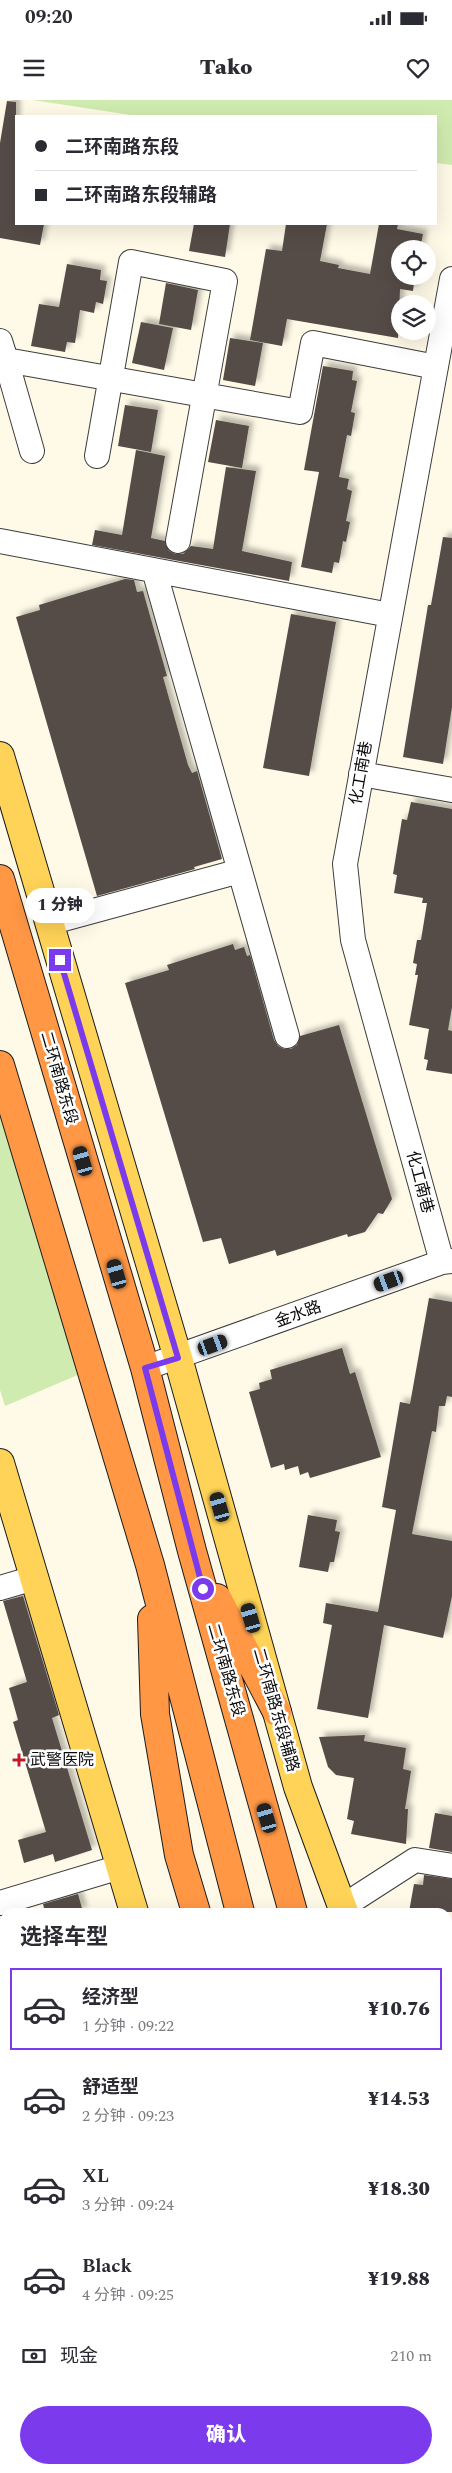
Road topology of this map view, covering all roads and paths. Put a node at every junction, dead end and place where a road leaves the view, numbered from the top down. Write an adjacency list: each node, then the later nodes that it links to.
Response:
1 (452, 278): 3 (street, 化工南巷)
2 (3, 350): 4 (street); 6 (street)
3 (436, 366): 5 (street); 11 (street, 化工南巷)
4 (110, 378): 5 (street); 5 (street); 7 (street)
5 (204, 395): 9 (street)
6 (32, 451)
7 (97, 456)
8 (0, 540): 10 (street)
9 (178, 541)
10 (154, 570): 11 (street); 15 (street)
11 (390, 615): 13 (street, 化工南巷)
12 (0, 756): 17 (main road, 二环南路东段辅路)
13 (361, 774): 14 (street); 20 (street, 化工南巷)
14 (452, 790)
15 (240, 871): 17 (street); 18 (street)
16 (0, 878): 22 (highway, 二环南路东段)
17 (49, 923): 21 (main road, 二环南路东段辅路)
18 (287, 1036)
19 (0, 1065): 25 (highway)
20 (447, 1261): 21 (street, 金水路)
21 (178, 1358): 22 (street, 金水路); 28 (main road, 二环南路东段辅路)
22 (145, 1368): 24 (highway, 二环南路东段)
23 (0, 1463): 26 (main road)
24 (192, 1551): 28 (highway); 35 (highway, 二环南路东段)
25 (150, 1565): 33 (highway); 34 (highway)
26 (34, 1578): 27 (street); 30 (main road)
27 (0, 1588)
28 (277, 1712): 36 (main road, 二环南路东段辅路)
29 (452, 1866): 37 (street)
30 (120, 1867): 31 (street); 32 (main road)
31 (0, 1903)
32 (133, 1908)
33 (195, 1908)
34 (239, 1908)
35 (292, 1908)
36 (342, 1908)
37 (346, 1908)

